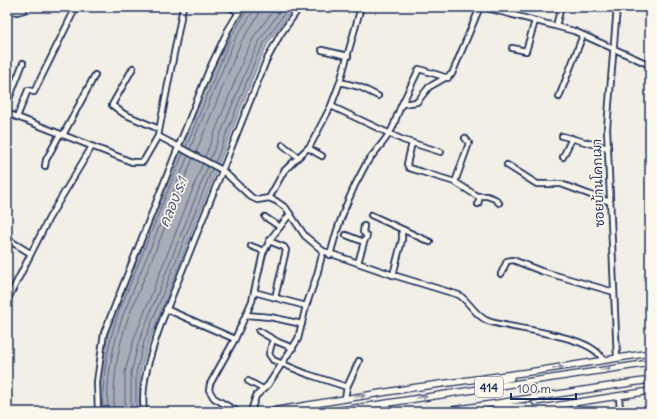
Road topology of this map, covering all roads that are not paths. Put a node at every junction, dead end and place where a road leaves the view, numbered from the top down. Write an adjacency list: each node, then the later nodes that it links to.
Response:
1 (25, 7): 12 (street)
2 (76, 7): 33 (street)
3 (183, 7): 34 (street)
4 (229, 7): 13 (street)
5 (242, 7): 13 (street)
6 (300, 7): 53 (street)
7 (361, 7): 20 (street)
8 (482, 7): 11 (street); 25 (street)
9 (561, 7): 15 (street)
10 (617, 7): 18 (street, ซอยบ้านโคกเมา)
11 (501, 9): 14 (street)
12 (7, 10)
13 (238, 12): 43 (street)
14 (535, 21): 15 (street); 17 (street)
15 (556, 26): 16 (street)
16 (582, 35): 18 (street); 28 (street)
17 (512, 48)
18 (614, 48): 22 (street); 46 (street, ซอยบ้านโคกเมา)
19 (322, 50): 20 (street)
20 (348, 56): 26 (street)
21 (24, 63): 29 (street)
22 (650, 65)
23 (133, 68): 34 (street)
24 (95, 74): 36 (street)
25 (448, 78): 30 (street); 30 (street)
26 (340, 82): 27 (street); 31 (street)
27 (378, 96)
28 (559, 97)
29 (7, 104)
30 (402, 104): 35 (street)
31 (330, 106): 35 (street); 45 (street)
32 (7, 113): 33 (street)
33 (17, 117): 36 (street)
34 (159, 129): 37 (street)
35 (388, 133): 41 (street); 75 (street)
36 (62, 134): 44 (street); 52 (street)
37 (158, 136): 43 (street); 44 (street)
38 (562, 136): 40 (street)
39 (465, 138): 54 (street)
40 (572, 138): 46 (street); 50 (street)
41 (412, 143): 47 (street); 54 (street)
42 (282, 145): 49 (street)
43 (179, 146): 53 (street); 108 (street)
44 (91, 148): 74 (street)
45 (308, 148): 48 (street); 49 (street)
46 (608, 148): 57 (street, ซอยบ้านโคกเมา)
47 (441, 152)
48 (322, 156)
49 (298, 157): 56 (street)
50 (564, 157)
51 (507, 165): 57 (street)
52 (44, 166)
53 (222, 170): 56 (street); 84 (street)
54 (455, 182): 55 (street)
55 (480, 196): 58 (street); 59 (street)
56 (269, 198): 60 (street)
57 (610, 202): 80 (street, ซอยบ้านโคกเมา)
58 (499, 203)
59 (478, 204)
60 (290, 214): 64 (street); 73 (street)
61 (371, 214): 65 (street)
62 (265, 218): 64 (street)
63 (364, 226): 69 (street)
64 (280, 227): 68 (street)
65 (402, 230): 70 (street); 78 (street)
66 (346, 235): 69 (street)
67 (7, 239): 74 (street)
68 (269, 241): 72 (street); 81 (street)
69 (364, 242): 76 (street)
70 (430, 242)
71 (251, 246): 72 (street)
72 (264, 251): 79 (street)
73 (323, 251): 75 (street); 83 (street)
74 (30, 253): 82 (street)
75 (330, 254): 76 (street)
76 (358, 263): 78 (street)
77 (501, 274): 80 (street)
78 (393, 275): 93 (street)
79 (254, 292): 81 (street); 85 (street)
80 (614, 292): 92 (street, ซอยบ้านโคกเมา)
81 (275, 298): 83 (street)
82 (7, 301)
83 (306, 306): 86 (street)
84 (166, 310): 89 (street); 109 (street)
85 (246, 315): 86 (street); 89 (street)
86 (302, 324): 90 (street)
87 (259, 331): 88 (street)
88 (273, 339): 90 (street); 96 (street)
89 (235, 340): 110 (street)
90 (293, 348): 96 (street)
91 (650, 352): 92 (main road, 414)
92 (617, 358): 93 (main road, 414)
93 (603, 360): 97 (main road, 414, one-way to 93)
94 (359, 361): 100 (street)
95 (650, 363): 102 (main road, 414, one-way to 95)
96 (283, 364): 100 (street); 101 (street)
97 (536, 371): 102 (main road); 105 (main road, 414, one-way to 97)
98 (650, 380): 107 (main road, 414)
99 (248, 381): 101 (street)
100 (347, 387): 105 (street)
101 (263, 389): 111 (street)
102 (457, 391): 113 (main road, 414, one-way to 102)
103 (650, 391): 104 (main road, 414)
104 (619, 396): 106 (main road, 414); 116 (street)
105 (346, 398): 112 (main road, 414)
106 (550, 406): 107 (main road); 115 (main road, 414)
107 (474, 408): 114 (main road, 414)
108 (98, 412)
109 (144, 412)
110 (238, 412)
111 (253, 412)
112 (266, 412)
113 (333, 412)
114 (440, 412)
115 (515, 412)
116 (620, 412)

